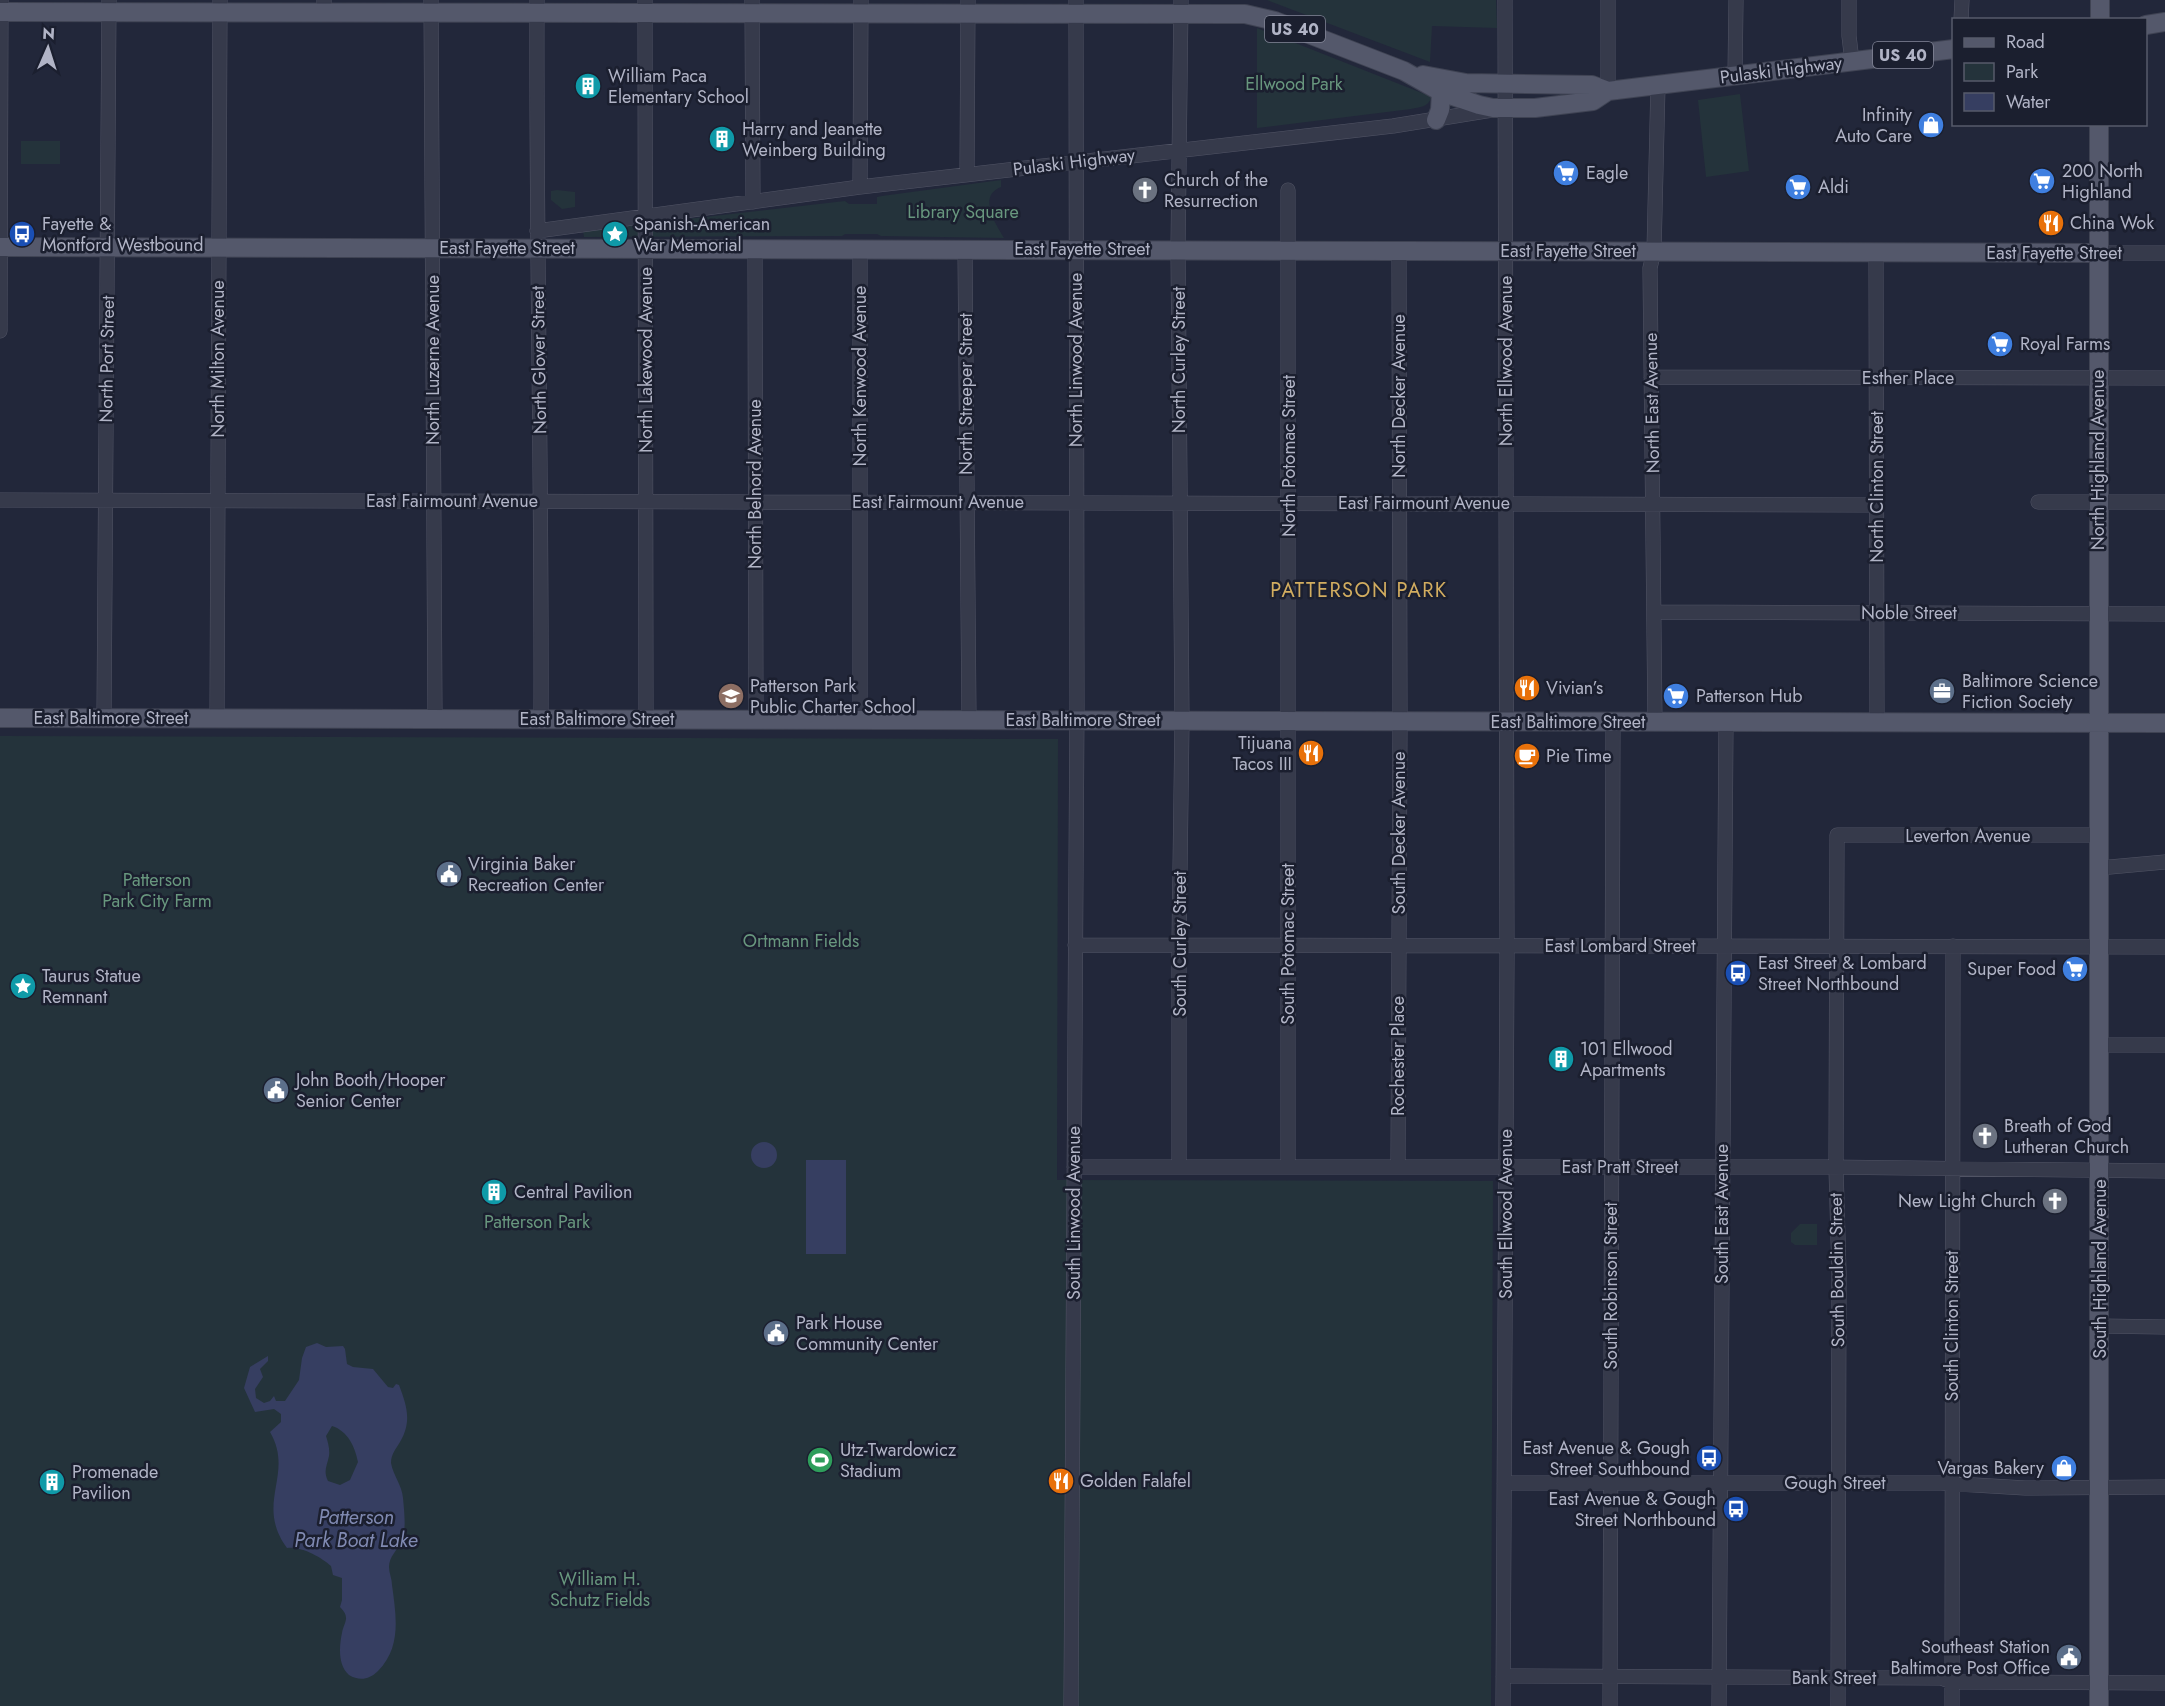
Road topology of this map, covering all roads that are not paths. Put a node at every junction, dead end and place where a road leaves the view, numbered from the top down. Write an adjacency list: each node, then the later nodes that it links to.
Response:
1 (1505, 0): 27 (street, North Ellwood Avenue)
2 (1608, 0): 30 (street)
3 (1736, 0): 26 (street)
4 (1849, 0): 24 (street)
5 (1962, 0): 19 (street)
6 (2100, 0): 20 (main road)
7 (109, 6): 8 (main road, US 40); 18 (main road, US 40); 44 (street, North Port Street)
8 (219, 6): 9 (main road, US 40); 45 (street, North Milton Avenue)
9 (324, 6): 10 (main road, US 40)
10 (431, 6): 11 (main road, US 40); 46 (street, North Luzerne Avenue)
11 (537, 6): 12 (main road, US 40); 42 (street, North Glover Street)
12 (645, 6): 13 (main road, US 40); 41 (street, North Lakewood Avenue)
13 (752, 7): 14 (main road, US 40); 40 (street)
14 (861, 7): 15 (main road, US 40); 38 (street)
15 (968, 7): 16 (main road, US 40); 37 (street)
16 (1076, 7): 17 (main road, US 40); 36 (street, North Linwood Avenue)
17 (1181, 7): 25 (main road, US 40); 35 (street, North Curley Street)
18 (1, 8): 43 (street)
19 (1961, 18)
20 (2100, 18)
21 (2165, 22): 22 (main road)
22 (2147, 25)
23 (1952, 49): 24 (main road, Pulaski Highway / US 40)
24 (1852, 61): 26 (main road, Pulaski Highway / US 40)
25 (1404, 71): 27 (main road, US 40); 31 (main road, US 40)
26 (1735, 76): 29 (main road, Pulaski Highway / US 40)
27 (1505, 85): 28 (main road, Pulaski Highway / US 40); 32 (street, North Ellwood Avenue)
28 (1562, 85): 30 (main road, Pulaski Highway / US 40); 32 (main road)
29 (1658, 85): 30 (main road, Pulaski Highway / US 40); 56 (street, North East Avenue)
30 (1608, 91): 32 (main road, Pulaski Highway / US 40)
31 (1441, 92): 32 (main road, US 40); 33 (main road)
32 (1506, 108): 33 (street, Pulaski Highway); 55 (street, North Ellwood Avenue)
33 (1436, 120): 35 (street, Pulaski Highway)
34 (2099, 126): 58 (main road, North Highland Avenue)
35 (1180, 149): 36 (street, Pulaski Highway); 52 (street, North Curley Street)
36 (1077, 162): 37 (street, Pulaski Highway); 51 (street, North Linwood Avenue)
37 (967, 175): 38 (street, Pulaski Highway)
38 (860, 188): 40 (street, Pulaski Highway)
39 (1288, 190): 53 (street, North Potomac Street)
40 (753, 202): 41 (street, Pulaski Highway)
41 (646, 217): 42 (street, Pulaski Highway); 47 (street, North Lakewood Avenue)
42 (537, 239): 46 (main road, East Fayette Street); 47 (main road, East Fayette Street); 69 (street, North Glover Street)
43 (0, 247): 44 (main road, East Fayette Street); 60 (street)
44 (108, 247): 45 (main road, East Fayette Street); 66 (street, North Port Street)
45 (218, 247): 46 (main road, East Fayette Street); 67 (street, North Milton Avenue)
46 (432, 248): 68 (street, North Luzerne Avenue)
47 (645, 248): 48 (main road, East Fayette Street); 70 (street, North Lakewood Avenue)
48 (755, 248): 49 (main road, East Fayette Street); 71 (street, North Belnord Avenue)
49 (860, 248): 50 (main road, East Fayette Street); 72 (street, North Kenwood Avenue)
50 (965, 249): 51 (main road, East Fayette Street); 73 (street, North Streeper Street)
51 (1076, 249): 52 (main road, East Fayette Street); 74 (street, North Linwood Avenue)
52 (1178, 249): 53 (main road, East Fayette Street); 78 (street, North Curley Street)
53 (1289, 250): 54 (main road, East Fayette Street); 79 (street, North Potomac Street)
54 (1399, 250): 55 (main road, East Fayette Street); 80 (street, North Decker Avenue)
55 (1506, 250): 56 (main road, East Fayette Street); 81 (street, North Ellwood Avenue)
56 (1654, 251): 57 (main road, East Fayette Street); 61 (street, North East Avenue)
57 (1876, 252): 58 (main road, East Fayette Street); 62 (street, North Clinton Street)
58 (2098, 253): 59 (street, East Fayette Street); 63 (main road, North Highland Avenue)
59 (2165, 253)
60 (0, 331)
61 (1651, 377): 62 (street, Esther Place); 82 (street, North East Avenue)
62 (1876, 378): 63 (street, Esther Place); 83 (street, North Clinton Street)
63 (2099, 378): 64 (street, Esther Place); 76 (main road, North Highland Avenue)
64 (2165, 378)
65 (0, 500): 66 (street, East Fairmount Avenue)
66 (105, 500): 67 (street, East Fairmount Avenue); 89 (street, North Port Street)
67 (217, 501): 68 (street, East Fairmount Avenue); 90 (street, North Milton Avenue)
68 (434, 501): 69 (street, East Fairmount Avenue); 91 (street, North Luzerne Avenue)
69 (541, 501): 70 (street, East Fairmount Avenue); 92 (street, North Glover Street)
70 (646, 501): 71 (street, East Fairmount Avenue); 93 (street, North Lakewood Avenue)
71 (755, 502): 72 (street, East Fairmount Avenue); 94 (street, North Belnord Avenue)
72 (860, 502): 73 (street, East Fairmount Avenue); 95 (street, North Kenwood Avenue)
73 (967, 502): 74 (street, East Fairmount Avenue); 96 (street, North Streeper Street)
74 (1077, 502): 78 (street, East Fairmount Avenue); 97 (street, North Linwood Avenue)
75 (2038, 502): 76 (street)
76 (2098, 502): 77 (street); 86 (main road, North Highland Avenue)
77 (2165, 502)
78 (1180, 503): 79 (street, East Fairmount Avenue); 98 (street, North Curley Street)
79 (1289, 503): 80 (street, East Fairmount Avenue); 99 (street, North Potomac Street)
80 (1399, 503): 81 (street, East Fairmount Avenue); 100 (street, North Decker Avenue)
81 (1506, 503): 82 (street, East Fairmount Avenue); 101 (street, North Ellwood Avenue)
82 (1653, 504): 83 (street, East Fairmount Avenue); 84 (street, North East Avenue)
83 (1877, 505): 85 (street, North Clinton Street)
84 (1654, 612): 85 (street, Noble Street); 103 (street, North East Avenue)
85 (1877, 612): 86 (street, Noble Street); 105 (street, North Clinton Street)
86 (2098, 614): 87 (street, Noble Street); 106 (main road, North Highland Avenue)
87 (2165, 614)
88 (0, 718): 89 (main road, East Baltimore Street)
89 (104, 718): 90 (main road, East Baltimore Street)
90 (217, 719): 91 (main road, East Baltimore Street)
91 (435, 719): 92 (main road, East Baltimore Street)
92 (541, 719): 93 (main road, East Baltimore Street)
93 (646, 720): 94 (main road, East Baltimore Street)
94 (756, 720): 95 (main road, East Baltimore Street)
95 (860, 720): 96 (main road, East Baltimore Street)
96 (969, 720): 97 (main road, East Baltimore Street)
97 (1077, 720): 98 (main road, East Baltimore Street); 112 (street, South Linwood Avenue)
98 (1182, 721): 99 (main road, East Baltimore Street); 113 (street, South Curley Street)
99 (1288, 721): 100 (main road, East Baltimore Street); 114 (street, South Potomac Street)
100 (1400, 721): 101 (main road, East Baltimore Street); 115 (street, South Decker Avenue)
101 (1507, 722): 102 (main road, East Baltimore Street); 116 (street, South Ellwood Avenue)
102 (1613, 722): 103 (main road, East Baltimore Street); 117 (street, South Robinson Street)
103 (1655, 722): 104 (main road, East Baltimore Street)
104 (1725, 722): 105 (main road, East Baltimore Street); 118 (street, South East Avenue)
105 (1877, 723): 106 (main road, East Baltimore Street)
106 (2098, 723): 107 (main road, East Baltimore Street); 109 (main road, South Highland Avenue)
107 (2165, 723)
108 (1837, 835): 109 (street, Leverton Avenue); 119 (street, South Bouldin Street)
109 (2099, 835): 111 (main road, South Highland Avenue)
110 (2165, 862): 111 (street)
111 (2099, 868): 121 (main road, South Highland Avenue)
112 (1075, 945): 113 (street, East Lombard Street); 125 (street, South Linwood Avenue)
113 (1179, 945): 114 (street, East Lombard Street); 126 (street, South Curley Street)
114 (1288, 945): 115 (street, East Lombard Street); 127 (street, South Potomac Street)
115 (1399, 945): 116 (street, East Lombard Street); 128 (street, Rochester Place)
116 (1507, 946): 117 (street, East Lombard Street); 129 (street, South Ellwood Avenue)
117 (1612, 946): 118 (street, East Lombard Street); 130 (street, South Robinson Street)
118 (1724, 946): 119 (street, East Lombard Street); 131 (street, South East Avenue)
119 (1837, 946): 120 (street, East Lombard Street); 132 (street, South Bouldin Street)
120 (1953, 946): 121 (street, East Lombard Street); 133 (street, South Clinton Street)
121 (2099, 947): 122 (street, East Lombard Street); 123 (main road, South Highland Avenue)
122 (2165, 947)
123 (2099, 1045): 124 (street); 134 (main road, South Highland Avenue)
124 (2165, 1045)
125 (1074, 1167): 126 (street, East Pratt Street); 152 (street, South Linwood Avenue)
126 (1179, 1167): 127 (street, East Pratt Street)
127 (1288, 1167): 128 (street, East Pratt Street)
128 (1398, 1167): 129 (street, East Pratt Street)
129 (1506, 1167): 130 (street, East Pratt Street); 140 (street, South Ellwood Avenue)
130 (1611, 1167): 131 (street, East Pratt Street); 138 (street, South Robinson Street)
131 (1723, 1167): 132 (street, East Pratt Street); 139 (street, South East Avenue)
132 (1836, 1168): 133 (street, East Pratt Street); 141 (street, South Bouldin Street)
133 (1953, 1170): 134 (street, East Pratt Street); 142 (street, South Clinton Street)
134 (2100, 1170): 135 (street, East Pratt Street); 136 (main road, South Highland Avenue)
135 (2165, 1171)
136 (2100, 1326): 137 (street); 144 (main road, South Highland Avenue)
137 (2165, 1327)
138 (1611, 1482): 139 (street, Gough Street); 140 (street, Gough Street); 146 (street, South Robinson Street)
139 (1721, 1482): 141 (street, Gough Street); 147 (street, South East Avenue)
140 (1504, 1483): 145 (street, South Ellwood Avenue)
141 (1839, 1483): 142 (street, Gough Street); 148 (street, South Bouldin Street)
142 (1952, 1484): 144 (street, Gough Street); 149 (street, South Clinton Street)
143 (2165, 1487): 144 (street, Gough Street)
144 (2100, 1488): 150 (main road, South Highland Avenue)
145 (1503, 1676): 146 (street, Bank Street); 153 (street, South Ellwood Avenue)
146 (1610, 1677): 147 (street, Bank Street); 154 (street, South Robinson Street)
147 (1719, 1678): 148 (street, Bank Street); 155 (street, South East Avenue)
148 (1838, 1678): 149 (street, Bank Street); 156 (street, South Bouldin Street)
149 (1952, 1682): 150 (street, Bank Street); 157 (street, South Clinton Street)
150 (2099, 1682): 151 (street, Bank Street); 158 (main road, South Highland Avenue)
151 (2165, 1683)
152 (1071, 1706)
153 (1503, 1706)
154 (1610, 1706)
155 (1719, 1706)
156 (1838, 1706)
157 (1952, 1706)
158 (2099, 1706)

